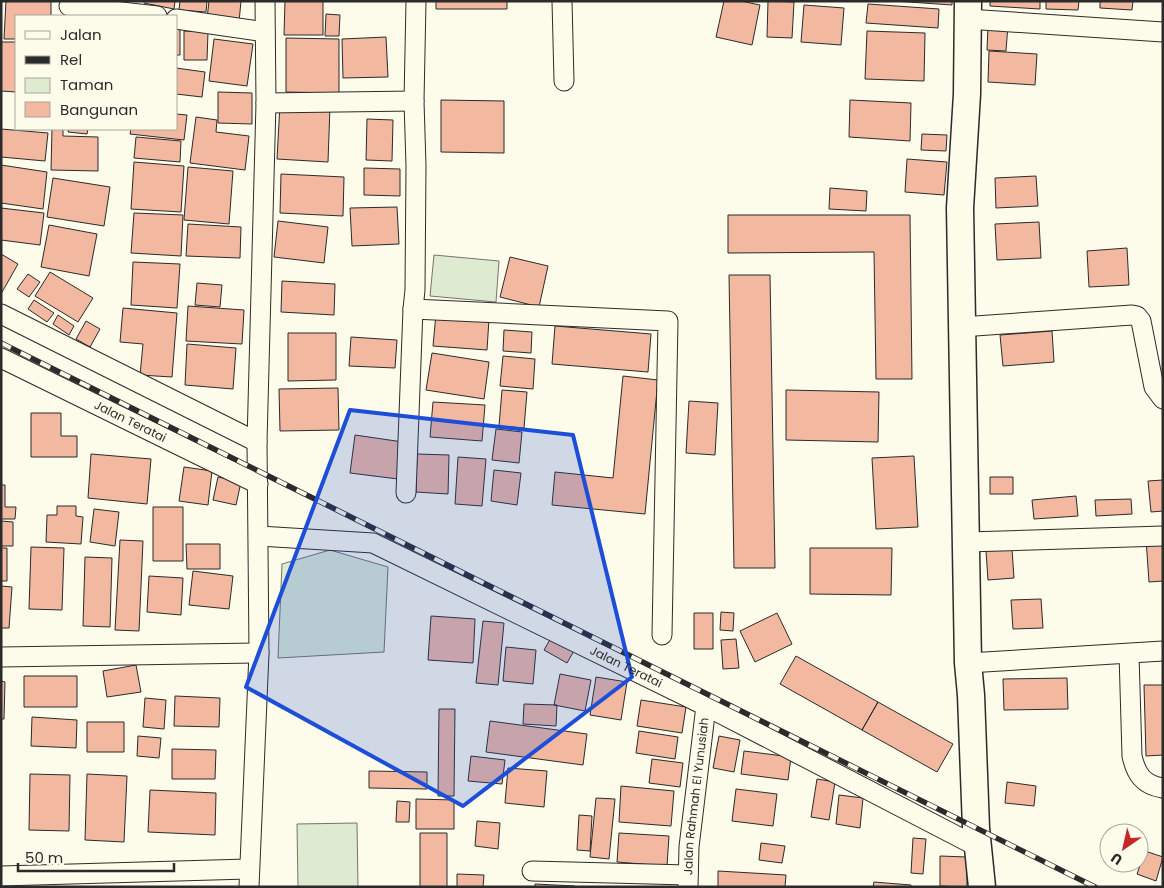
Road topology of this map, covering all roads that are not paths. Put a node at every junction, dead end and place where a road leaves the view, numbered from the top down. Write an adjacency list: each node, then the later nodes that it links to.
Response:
1 (266, 1): 8 (street)
2 (416, 1): 11 (street)
3 (562, 1): 10 (street)
4 (69, 6): 6 (street)
5 (968, 10): 9 (street); 15 (street)
6 (148, 15)
7 (178, 19): 8 (street)
8 (265, 32): 12 (street)
9 (1163, 32)
10 (564, 81)
11 (414, 101): 12 (street); 13 (street)
12 (266, 103): 18 (street)
13 (413, 309): 20 (street); 24 (street)
14 (1, 314): 18 (street)
15 (961, 327): 17 (street); 23 (street)
16 (1, 358): 19 (street, Jalan Teratai)
17 (1163, 399)
18 (257, 442): 19 (street)
19 (258, 484): 21 (street)
20 (406, 493)
21 (259, 536): 26 (street); 30 (street, Jalan Teratai)
22 (1163, 536): 23 (street)
23 (966, 542): 29 (street)
24 (662, 635)
25 (1163, 651): 27 (street)
26 (259, 653): 28 (street); 35 (street)
27 (1129, 654): 29 (street); 31 (street)
28 (1, 657)
29 (968, 663): 32 (street)
30 (706, 706): 32 (street, Jalan Teratai); 36 (street, Jalan Rahmah El Yunusiah)
31 (1163, 788)
32 (978, 847): 37 (street)
33 (532, 871): 36 (street)
34 (1, 876): 35 (street)
35 (249, 878)
36 (688, 881)
37 (982, 887)

